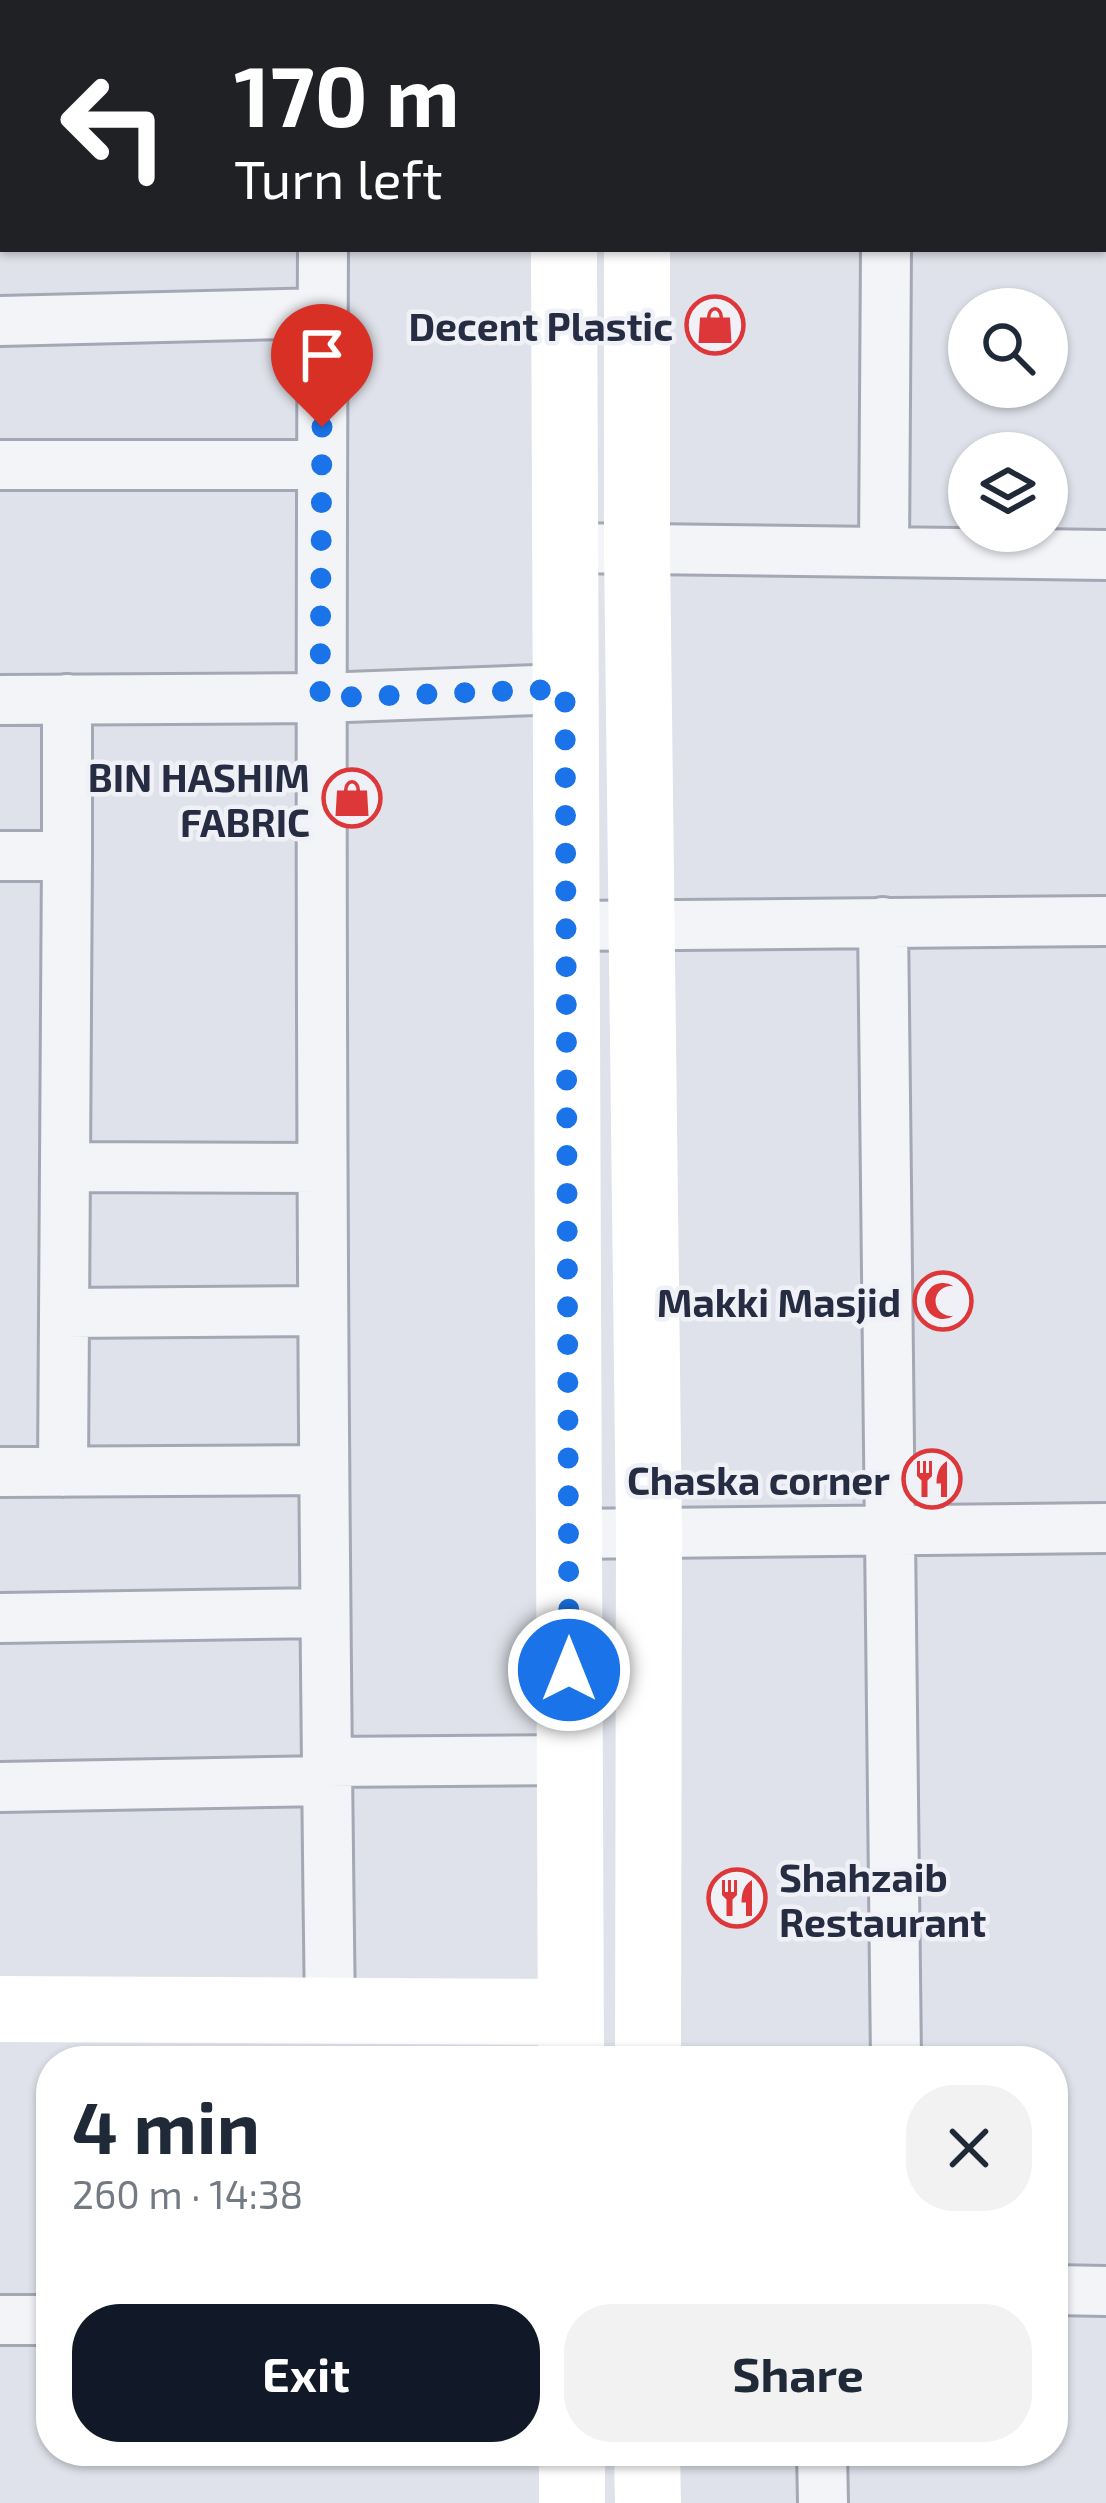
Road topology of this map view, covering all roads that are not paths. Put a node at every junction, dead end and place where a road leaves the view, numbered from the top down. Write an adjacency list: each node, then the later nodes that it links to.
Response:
1 (323, 252): 5 (street)
2 (564, 252): 9 (street)
3 (637, 252): 10 (street)
4 (886, 252): 11 (street)
5 (323, 313): 6 (street); 8 (street)
6 (0, 321)
7 (0, 465): 8 (street)
8 (321, 465): 14 (street)
9 (564, 548): 10 (street); 13 (street)
10 (637, 549): 11 (street); 21 (street)
11 (884, 552): 12 (street)
12 (1106, 555)
13 (565, 689): 14 (street); 22 (street)
14 (320, 698): 15 (street); 24 (street)
15 (67, 699): 16 (street); 18 (street)
16 (0, 700)
17 (0, 856): 18 (street)
18 (67, 856): 23 (street)
19 (1106, 921): 20 (street)
20 (883, 922): 21 (street); 31 (street)
21 (641, 925): 22 (street); 32 (street)
22 (566, 926): 33 (street)
23 (64, 1167): 24 (street); 26 (street)
24 (322, 1168): 25 (street)
25 (322, 1311): 26 (street); 27 (street)
26 (64, 1313): 29 (street)
27 (323, 1470): 29 (street); 34 (street)
28 (0, 1472): 29 (street)
29 (63, 1472)
30 (1106, 1528): 31 (street)
31 (891, 1530): 32 (street); 43 (street)
32 (650, 1533): 33 (street); 42 (street)
33 (568, 1534): 36 (street)
34 (325, 1613): 35 (street); 37 (street)
35 (0, 1618)
36 (569, 1760): 37 (street); 41 (street)
37 (327, 1772): 38 (street); 40 (street)
38 (0, 1787)
39 (0, 2009): 40 (street)
40 (330, 2013): 41 (street)
41 (570, 2037)
42 (648, 2046)
43 (896, 2046)
44 (1068, 2290): 45 (street)
45 (1106, 2291)
46 (0, 2320): 47 (street)
47 (36, 2320)
48 (572, 2466): 51 (street)
49 (647, 2466): 52 (street)
50 (822, 2466): 53 (street)
51 (572, 2503)
52 (648, 2503)
53 (823, 2503)

